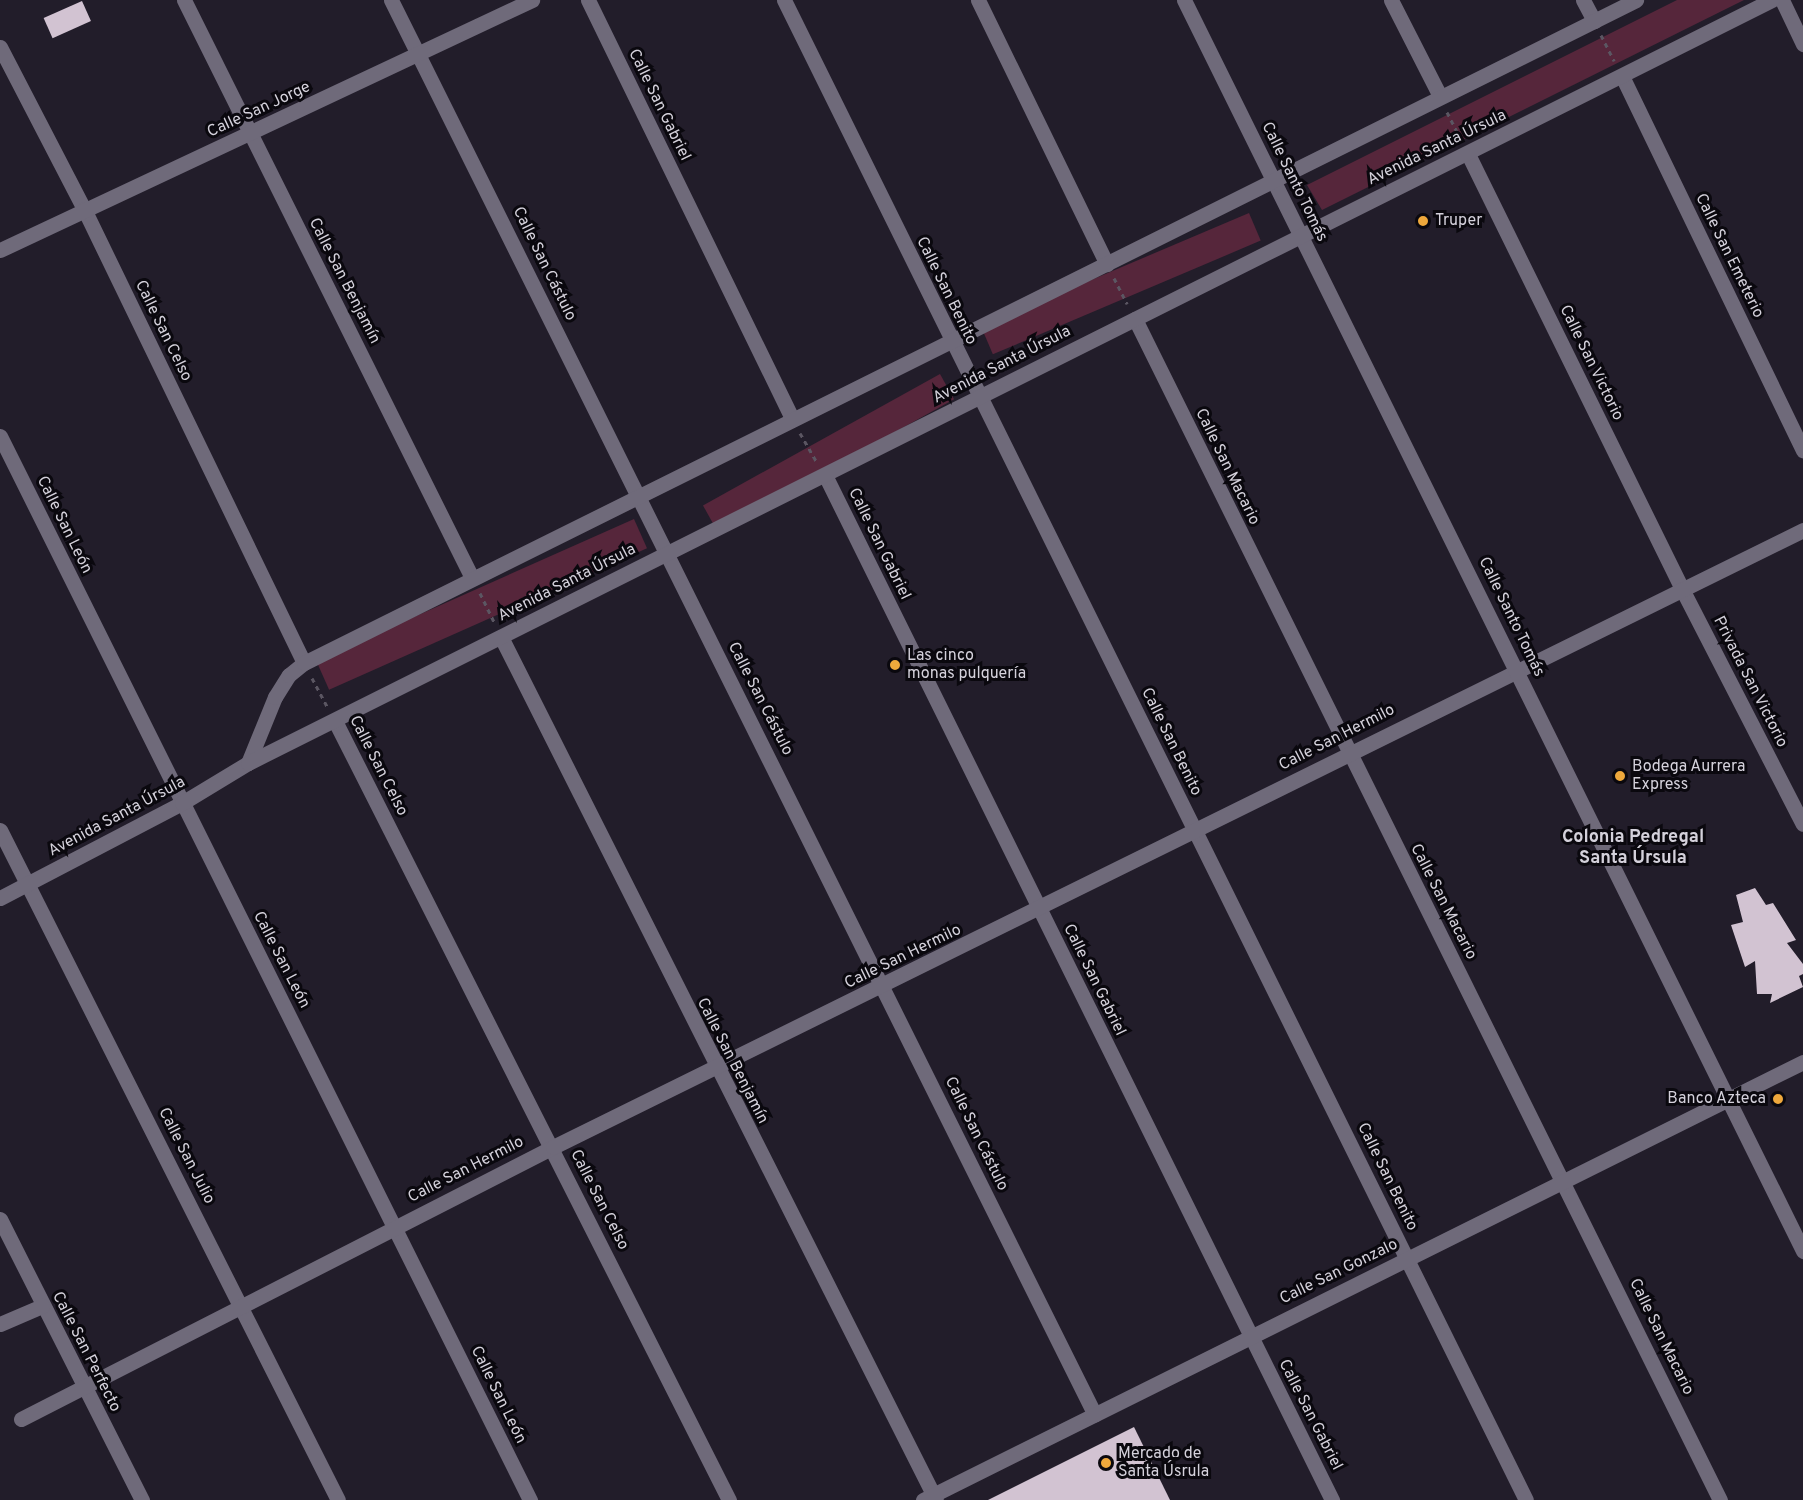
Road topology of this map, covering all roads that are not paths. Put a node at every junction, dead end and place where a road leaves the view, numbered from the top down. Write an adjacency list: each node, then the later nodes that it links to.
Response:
1 (184, 0): 19 (street, Calle San Benjamín)
2 (391, 0): 16 (street, Calle San Cástulo)
3 (532, 0): 16 (street, Calle San Jorge)
4 (588, 0): 29 (street, Calle San Gabriel)
5 (784, 0): 27 (street, Calle San Benito)
6 (978, 0): 25 (street)
7 (1184, 0): 21 (street, Calle Santo Tomás)
8 (1391, 0): 18 (street)
9 (1583, 0): 13 (street)
10 (1636, 0): 13 (street)
11 (1772, 0): 17 (street, Avenida Santa Úrsula)
12 (1782, 0): 14 (street)
13 (1594, 21): 18 (street)
14 (1803, 44)
15 (0, 47): 22 (street, Calle San Celso)
16 (421, 54): 19 (street, Calle San Jorge); 33 (street, Calle San Cástulo)
17 (1622, 76): 20 (street, Avenida Santa Úrsula); 31 (street, Calle San Emeterio)
18 (1440, 96): 21 (street)
19 (250, 134): 22 (street, Calle San Jorge); 36 (street, Calle San Benjamín)
20 (1468, 154): 23 (street, Avenida Santa Úrsula); 37 (street, Calle San Victorio)
21 (1273, 181): 23 (street, Calle Santo Tomás); 25 (street)
22 (84, 209): 24 (street, Calle San Jorge); 39 (street, Calle San Celso)
23 (1300, 235): 26 (street, Avenida Santa Úrsula); 40 (street, Calle Santo Tomás)
24 (0, 250)
25 (1107, 264): 27 (street)
26 (1135, 319): 28 (street, Avenida Santa Úrsula); 42 (street, Calle San Macario)
27 (951, 341): 28 (street, Calle San Benito); 29 (street)
28 (979, 396): 32 (street, Avenida Santa Úrsula); 47 (street, Calle San Benito)
29 (792, 419): 33 (street)
30 (0, 436): 44 (street, Calle San León)
31 (1803, 451)
32 (825, 475): 35 (street, Avenida Santa Úrsula); 50 (street, Calle San Gabriel)
33 (639, 496): 35 (street, Calle San Cástulo); 36 (street)
34 (1803, 530): 37 (street, Calle San Hermilo)
35 (667, 553): 38 (street, Avenida Santa Úrsula); 51 (street, Calle San Cástulo)
36 (472, 578): 39 (street)
37 (1682, 589): 40 (street, Calle San Hermilo); 45 (street, Privada San Victorio)
38 (501, 637): 41 (street, Avenida Santa Úrsula); 53 (street, Calle San Benjamín)
39 (304, 663): 43 (street)
40 (1516, 669): 42 (street, Calle San Hermilo); 54 (street, Calle Santo Tomás)
41 (335, 721): 43 (street, Avenida Santa Úrsula); 55 (street, Calle San Celso)
42 (1347, 752): 47 (street, Calle San Hermilo); 56 (street, Calle San Macario)
43 (248, 763): 44 (street, Avenida Santa Úrsula)
44 (182, 803): 48 (street, Avenida Santa Úrsula); 58 (street, Calle San León)
45 (1803, 824)
46 (0, 830): 48 (street, Calle San Julio)
47 (1195, 830): 50 (street, Calle San Hermilo); 60 (street, Calle San Benito)
48 (28, 885): 49 (street, Avenida Santa Úrsula); 61 (street, Calle San Julio)
49 (0, 898)
50 (1039, 909): 51 (street, Calle San Hermilo); 64 (street, Calle San Gabriel)
51 (884, 987): 53 (street, Calle San Hermilo); 66 (street, Calle San Cástulo)
52 (1803, 1062): 54 (street, Calle San Gonzalo)
53 (716, 1069): 55 (street, Calle San Hermilo); 68 (street, Calle San Benjamín)
54 (1728, 1100): 56 (street, Calle San Gonzalo); 59 (street, Calle Santo Tomás)
55 (553, 1147): 58 (street, Calle San Hermilo); 72 (street, Calle San Celso)
56 (1564, 1181): 60 (street, Calle San Gonzalo); 75 (street, Calle San Macario)
57 (0, 1219): 62 (street, Calle San Perfecto)
58 (395, 1227): 61 (street, Calle San Hermilo); 71 (street, Calle San León)
59 (1803, 1251)
60 (1408, 1259): 64 (street, Calle San Gonzalo); 74 (street, Calle San Benito)
61 (241, 1304): 65 (street, Calle San Hermilo); 70 (street, Calle San Julio)
62 (42, 1306): 63 (street); 65 (street, Calle San Perfecto)
63 (0, 1324)
64 (1249, 1335): 66 (street, Calle San Gonzalo); 73 (street, Calle San Gabriel)
65 (84, 1385): 67 (street, Calle San Hermilo); 69 (street, Calle San Perfecto)
66 (1095, 1415): 68 (street, Calle San Gonzalo)
67 (21, 1419)
68 (931, 1498)
69 (142, 1500)
70 (338, 1500)
71 (530, 1500)
72 (729, 1500)
73 (1332, 1500)
74 (1526, 1500)
75 (1720, 1500)

